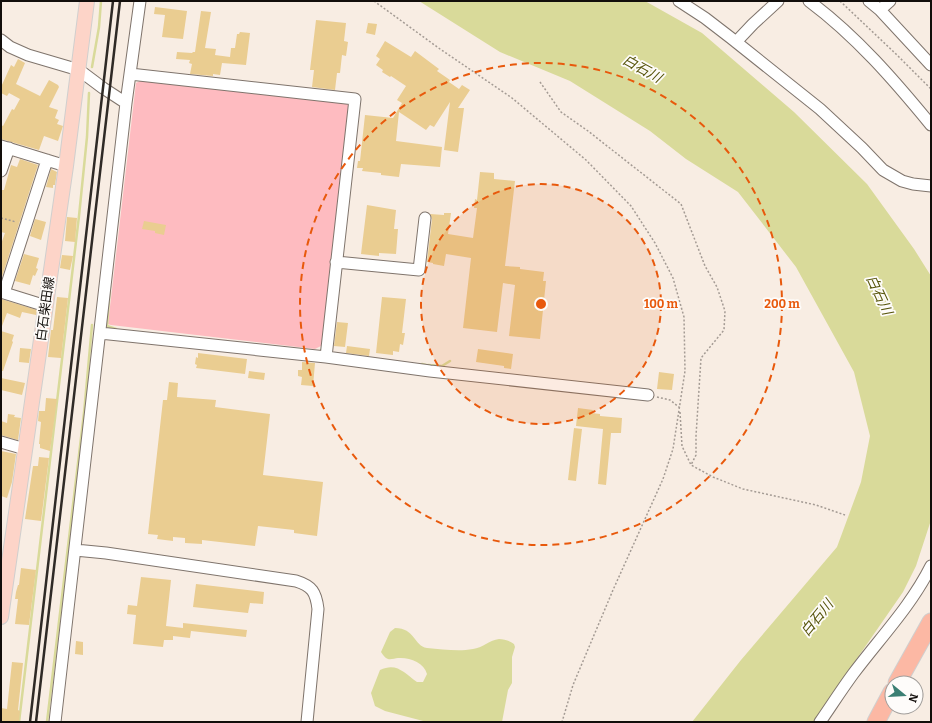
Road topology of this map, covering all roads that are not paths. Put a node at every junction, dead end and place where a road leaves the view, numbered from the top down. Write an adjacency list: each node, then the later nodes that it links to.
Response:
1 (87, 1): 12 (main road, 白石柴田線)
2 (140, 1): 13 (street)
3 (679, 1): 10 (street)
4 (778, 1): 10 (street)
5 (810, 1): 15 (street)
6 (869, 1): 8 (street)
7 (890, 1): 8 (street)
8 (880, 10): 11 (street)
9 (1, 40): 12 (street)
10 (736, 42): 20 (street)
11 (931, 65)
12 (79, 70): 14 (street); 18 (main road, 白石柴田線)
13 (130, 74): 14 (street); 22 (street)
14 (126, 103): 25 (street)
15 (931, 125)
16 (5, 147): 17 (street); 19 (street)
17 (47, 160): 18 (street); 23 (street)
18 (66, 166): 24 (main road, 白石柴田線)
19 (1, 171)
20 (931, 186)
21 (425, 218): 22 (street)
22 (336, 262): 26 (street)
23 (2, 292): 24 (street)
24 (46, 306): 29 (main road, 白石柴田線)
25 (100, 333): 26 (street); 30 (street)
26 (326, 358): 27 (street)
27 (648, 395)
28 (1, 442): 29 (street)
29 (25, 449): 32 (main road, 白石柴田線)
30 (75, 550): 39 (street); 40 (street)
31 (931, 566): 41 (street)
32 (3, 587): 33 (main road, 白石柴田線)
33 (1, 612)
34 (931, 622): 36 (highway)
35 (931, 646): 37 (highway)
36 (901, 675)
37 (915, 675)
38 (884, 707): 42 (highway)
39 (55, 722)
40 (307, 722)
41 (820, 722)
42 (876, 722)

